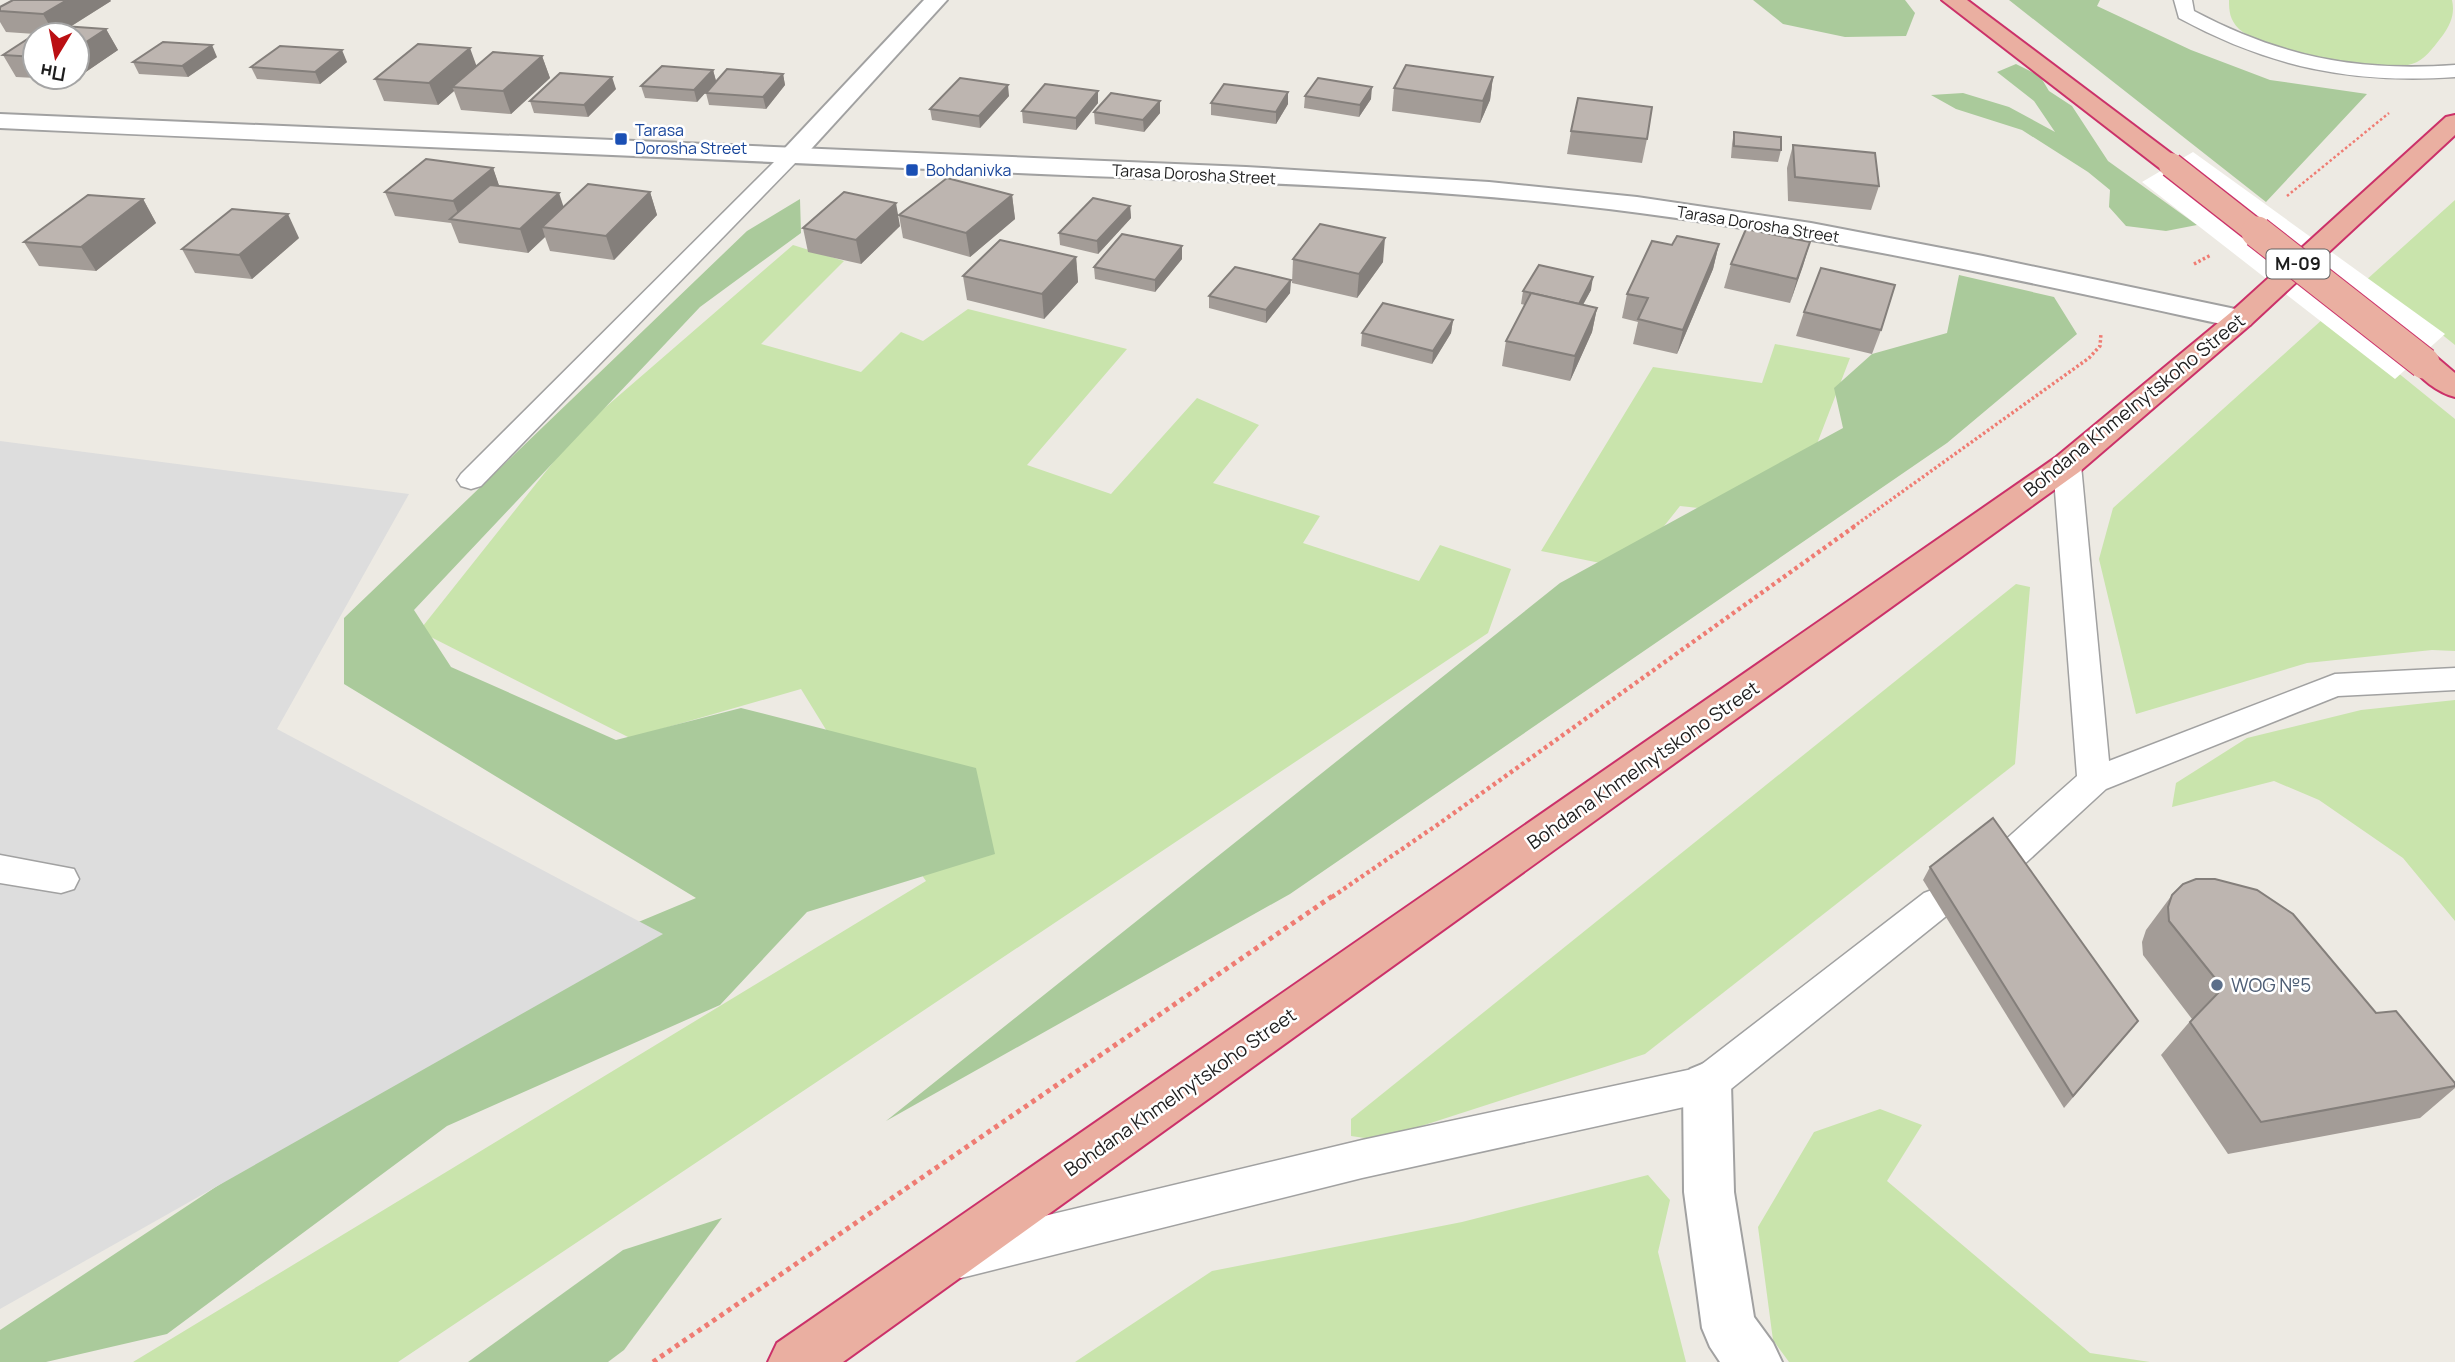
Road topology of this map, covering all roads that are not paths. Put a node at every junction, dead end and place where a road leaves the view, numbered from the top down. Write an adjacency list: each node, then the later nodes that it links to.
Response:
1 (936, 0): 7 (street)
2 (1953, 0): 9 (highway, М-09, bridge)
3 (2183, 0): 4 (lane)
4 (2455, 71)
5 (0, 121): 7 (street, Tarasa Dorosha Street)
6 (2455, 122): 8 (highway, Bohdana Khmelnytskoho Street)
7 (793, 154): 8 (street, Tarasa Dorosha Street); 11 (lane)
8 (2241, 319): 10 (highway, Bohdana Khmelnytskoho Street)
9 (2455, 388)
10 (2067, 465): 13 (lane); 19 (highway, Bohdana Khmelnytskoho Street)
11 (471, 480)
12 (2455, 678): 13 (lane)
13 (2094, 780): 14 (lane)
14 (2006, 860)
15 (0, 869): 16 (lane)
16 (61, 879)
17 (1937, 903): 18 (lane)
18 (1707, 1084): 19 (lane); 21 (street)
19 (939, 1262): 20 (highway, Bohdana Khmelnytskoho Street)
20 (796, 1362)
21 (1754, 1362)

